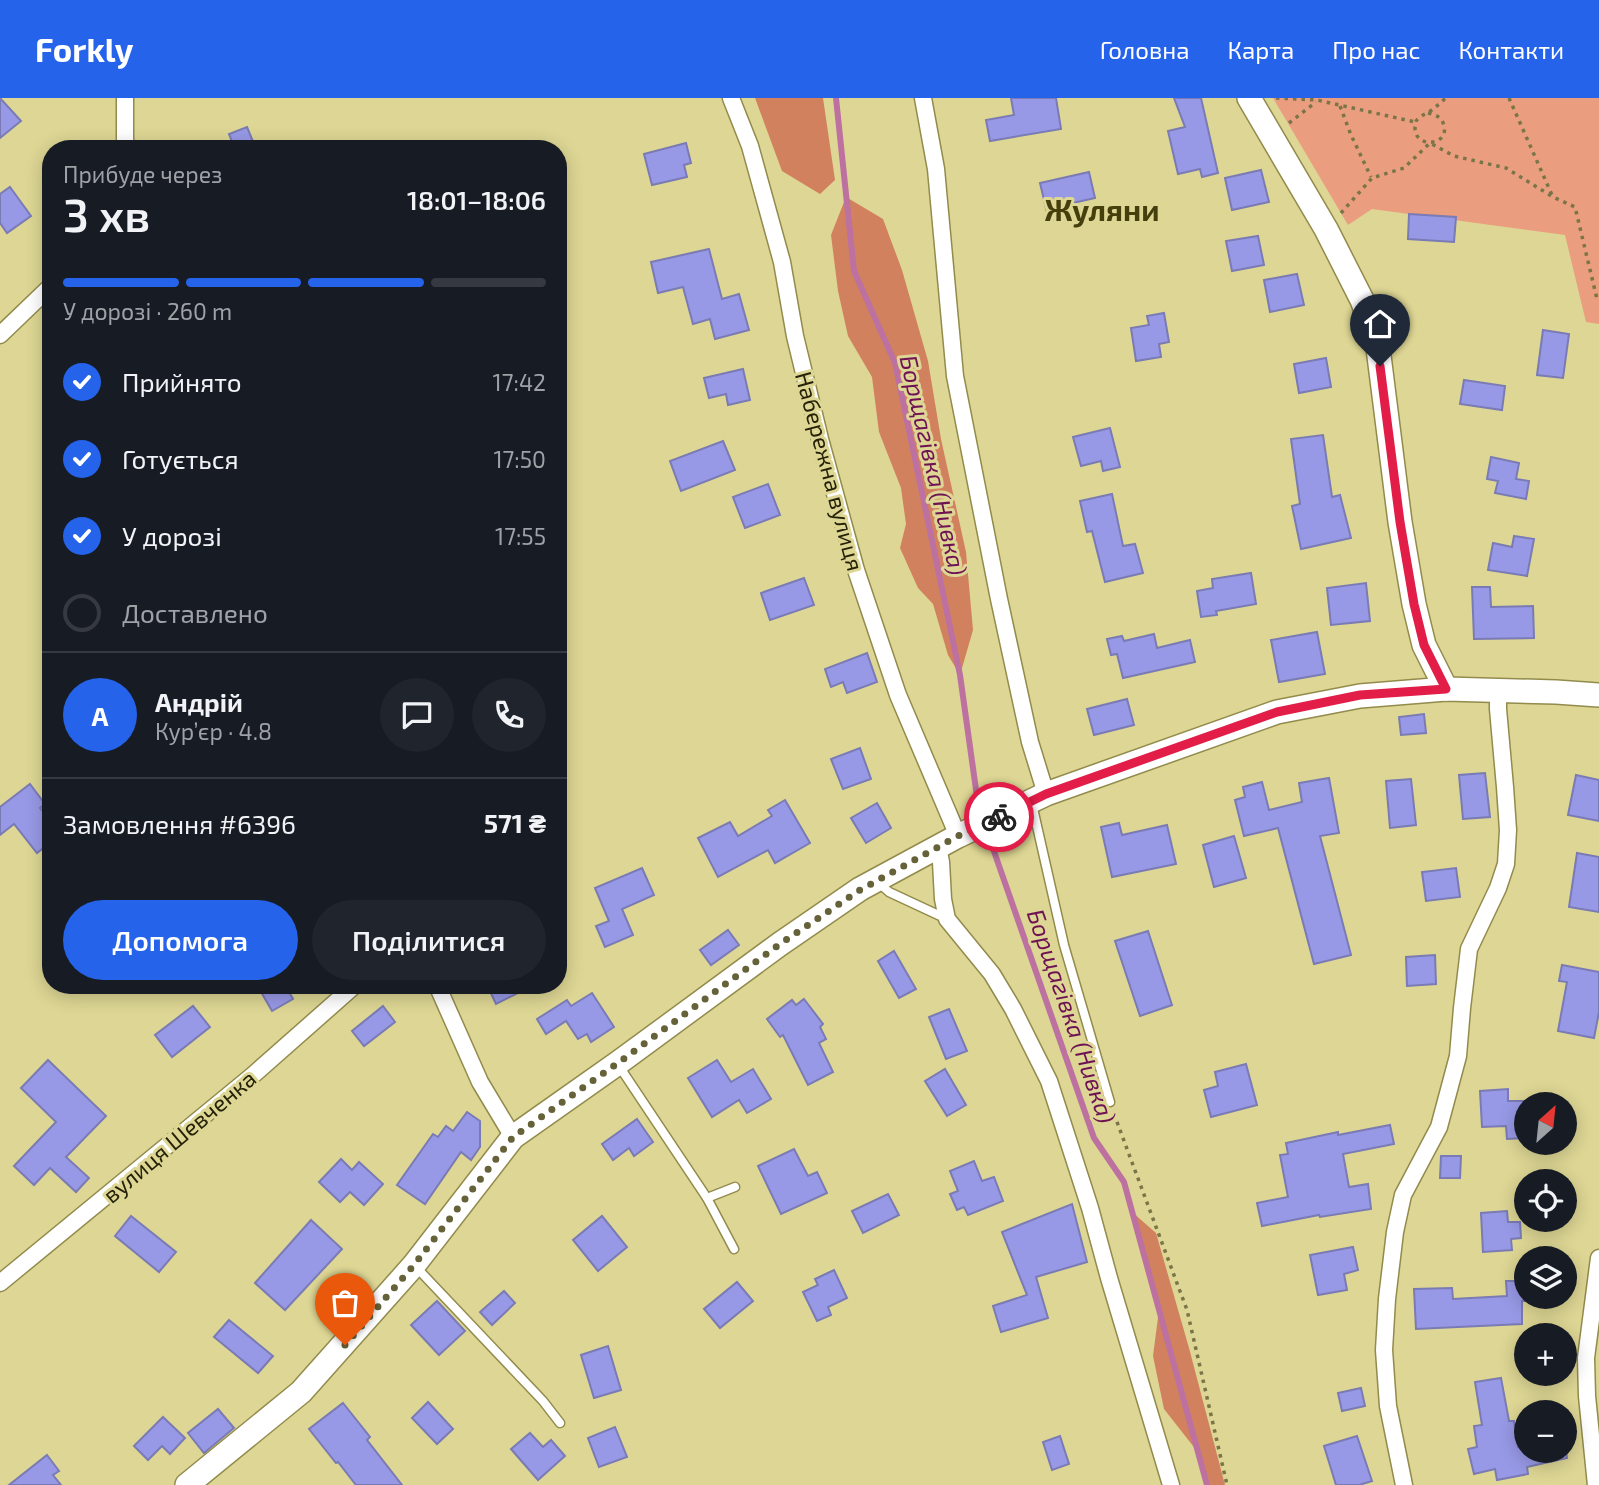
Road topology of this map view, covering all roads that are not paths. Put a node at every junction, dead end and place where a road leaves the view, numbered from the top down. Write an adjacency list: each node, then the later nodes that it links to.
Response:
1 (125, 98): 5 (street)
2 (731, 98): 12 (street, Набережна вулиця)
3 (923, 98): 11 (street)
4 (1249, 98): 8 (street)
5 (125, 140)
6 (42, 295): 7 (street)
7 (0, 335)
8 (1446, 689): 9 (street); 11 (street)
9 (1498, 691): 10 (street); 30 (street)
10 (1599, 695)
11 (1039, 798): 12 (street); 19 (lane)
12 (958, 836): 13 (street)
13 (937, 847): 14 (street); 15 (street)
14 (876, 881): 15 (lane); 18 (street)
15 (947, 919): 29 (street)
16 (345, 994): 26 (street, вулиця Шевченка)
17 (441, 994): 20 (street)
18 (618, 1063): 20 (street); 22 (lane)
19 (1110, 1102)
20 (513, 1137): 25 (street)
21 (735, 1187): 22 (lane)
22 (706, 1198): 23 (lane)
23 (734, 1249)
24 (1599, 1258): 31 (street)
25 (414, 1265): 27 (lane); 28 (street)
26 (0, 1283)
27 (560, 1423)
28 (187, 1485)
29 (1171, 1485)
30 (1405, 1485)
31 (1596, 1485)

